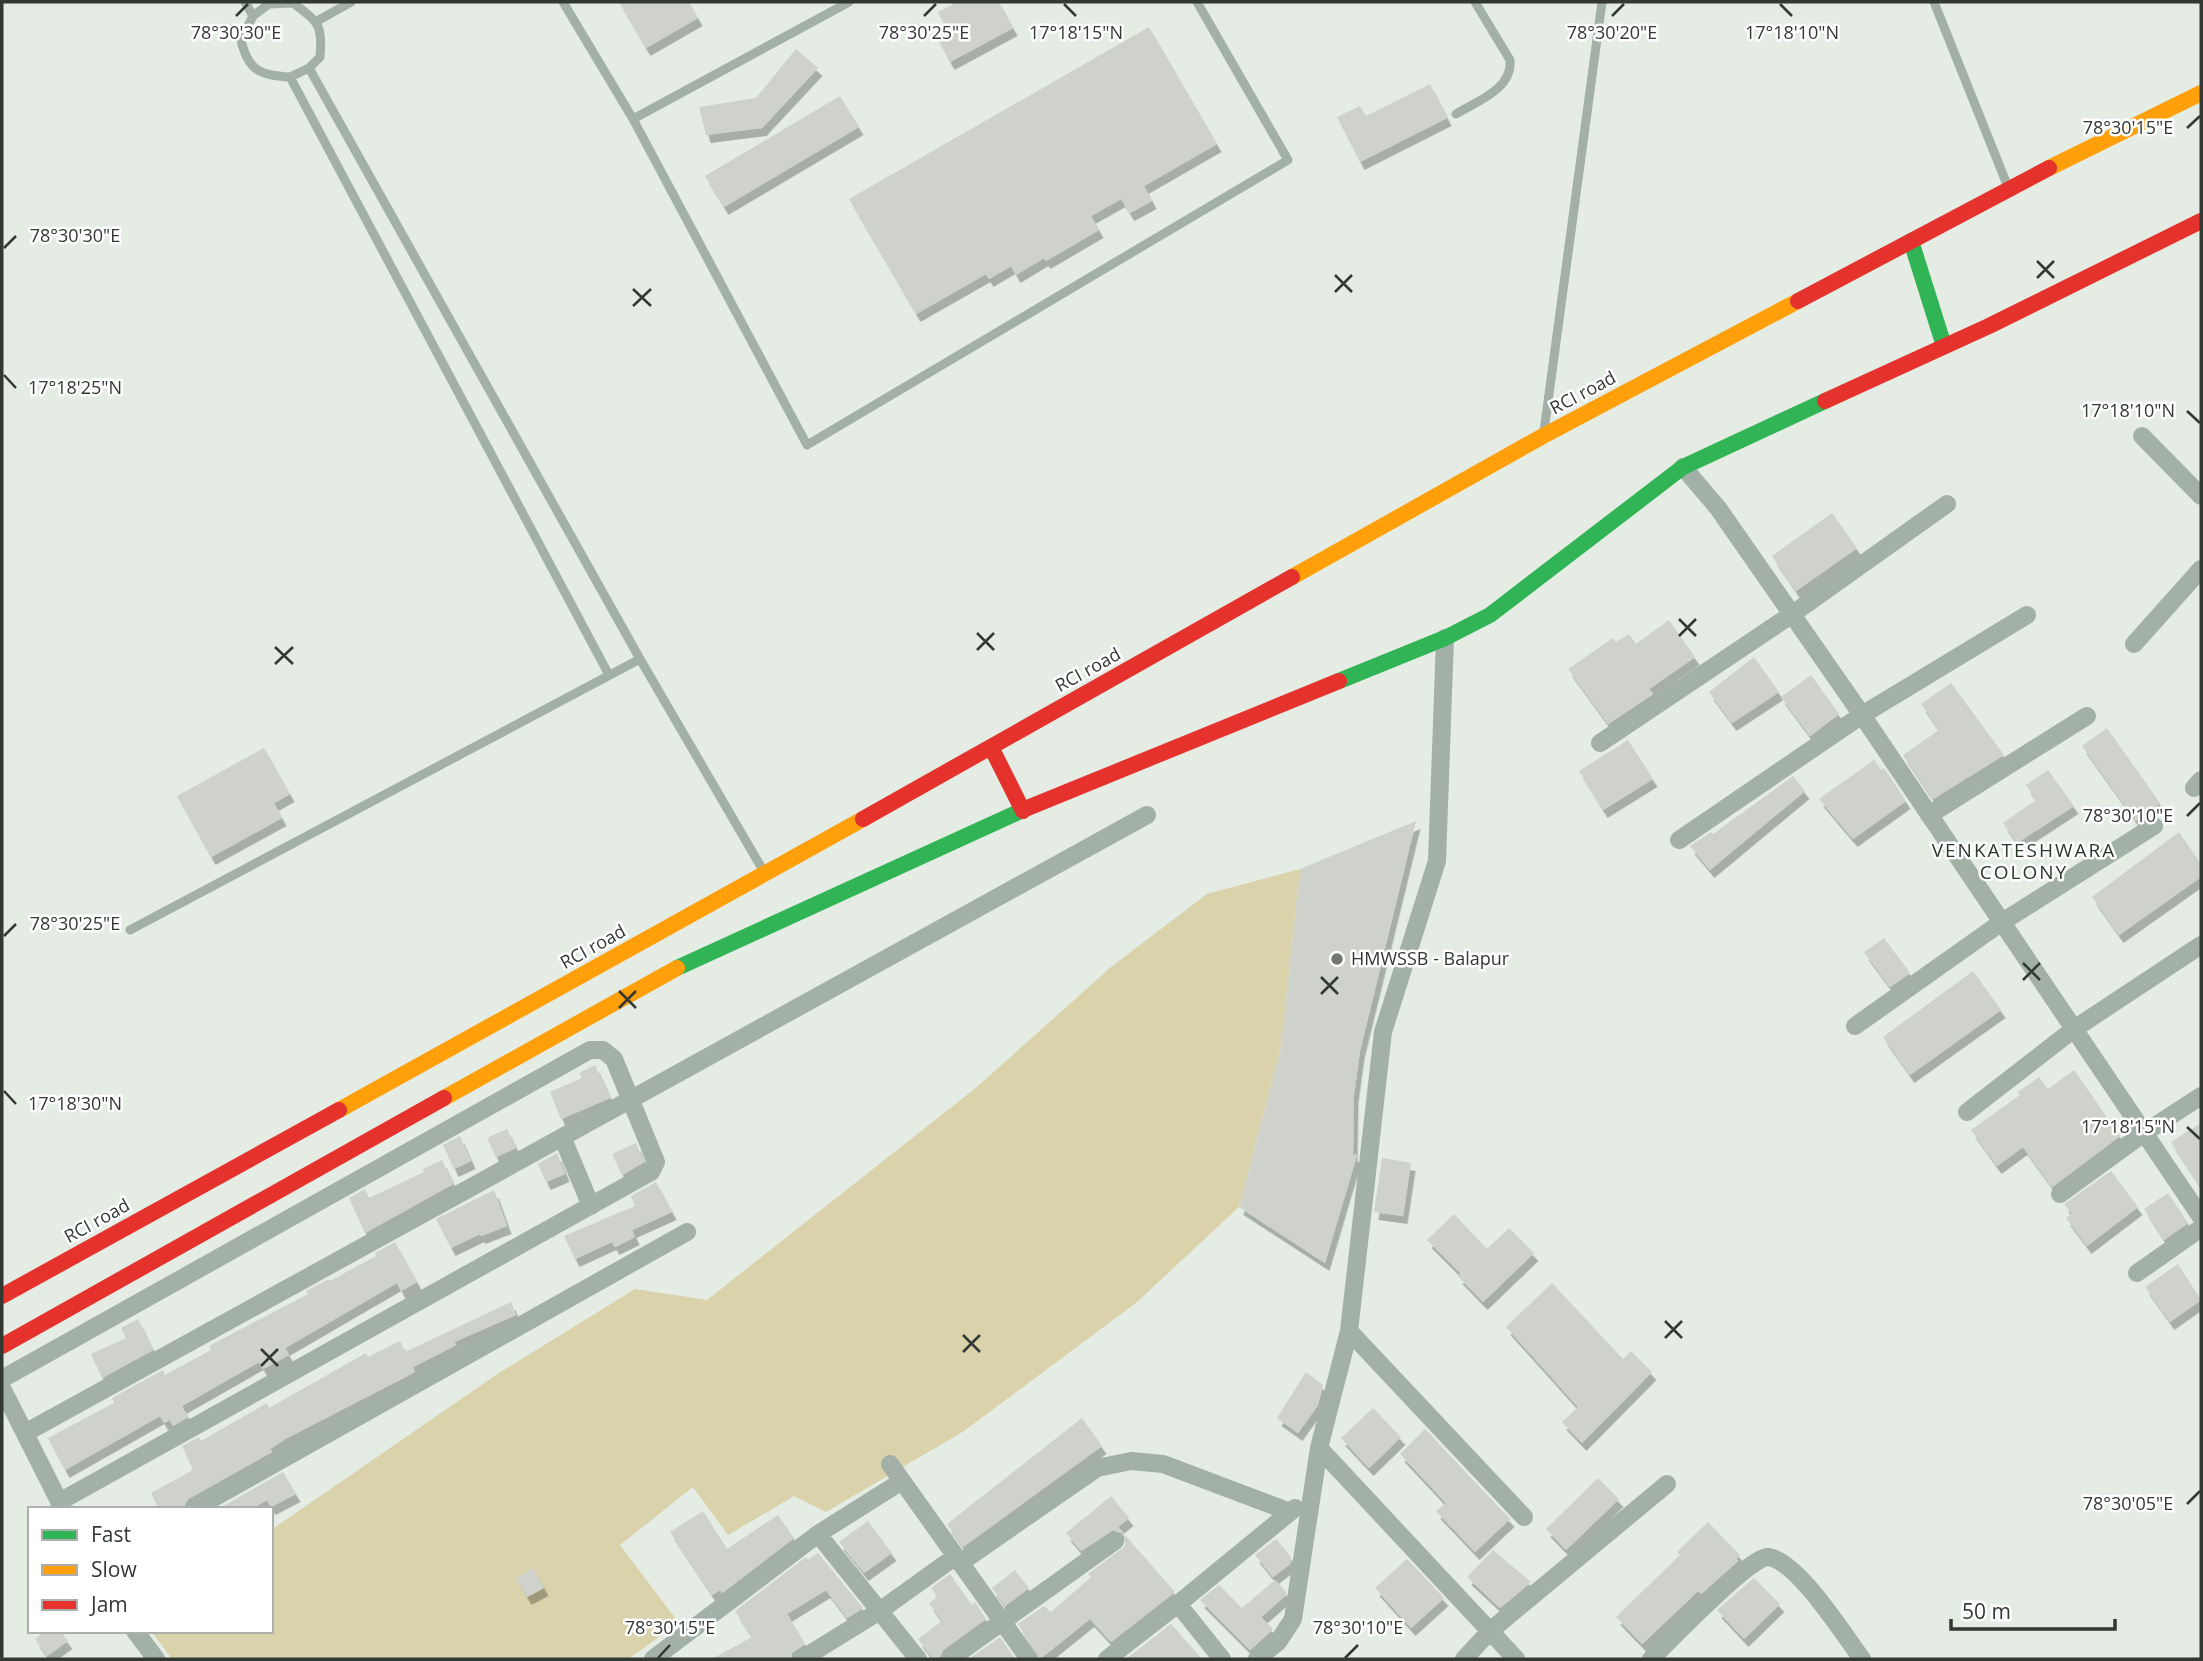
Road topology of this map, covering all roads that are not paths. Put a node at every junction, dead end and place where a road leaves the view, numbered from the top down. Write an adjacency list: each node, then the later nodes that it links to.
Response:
1 (245, 2): 11 (lane)
2 (294, 2): 10 (lane); 12 (lane)
3 (351, 2): 12 (lane)
4 (563, 2): 17 (lane)
5 (849, 2): 17 (lane)
6 (1197, 2): 17 (lane)
7 (1475, 2): 16 (lane)
8 (1602, 2): 22 (lane)
9 (1934, 2): 18 (lane)
10 (269, 3): 11 (lane)
11 (253, 16): 14 (lane)
12 (317, 21): 13 (lane)
13 (309, 68): 14 (lane); 32 (lane)
14 (290, 77): 33 (lane)
15 (2201, 93): 18 (main road, RCI road)
16 (1456, 114)
17 (633, 119)
18 (2009, 189): 20 (main road, RCI road)
19 (2201, 221): 21 (main road)
20 (1911, 241): 21 (main road); 22 (main road, RCI road)
21 (1944, 346): 24 (main road)
22 (1543, 436): 37 (main road, RCI road)
23 (2143, 436): 25 (street)
24 (1683, 467): 28 (street); 30 (main road)
25 (2201, 496)
26 (1947, 504): 28 (street)
27 (2201, 569): 31 (street)
28 (1791, 615): 34 (street); 36 (street)
29 (2027, 615): 34 (street)
30 (1445, 638): 38 (main road); 61 (street)
31 (2134, 644)
32 (640, 659): 33 (lane); 43 (lane)
33 (609, 676): 45 (lane)
34 (1861, 715): 39 (street); 42 (street)
35 (2087, 716): 39 (street)
36 (1600, 743)
37 (991, 747): 38 (main road); 43 (main road, RCI road)
38 (1023, 811): 62 (main road)
39 (1929, 815): 44 (street)
40 (1147, 816): 50 (street)
41 (2154, 825): 44 (street)
42 (1679, 840)
43 (765, 874): 60 (main road, RCI road)
44 (2002, 922): 47 (street); 48 (street)
45 (130, 930)
46 (2201, 945): 48 (street)
47 (1855, 1026)
48 (2074, 1029): 51 (street); 52 (street)
49 (2201, 1096): 52 (street)
50 (633, 1101): 53 (street); 55 (street); 63 (street)
51 (1968, 1112)
52 (2144, 1133): 54 (street); 56 (street)
53 (563, 1139): 55 (street); 65 (street)
54 (2060, 1194)
55 (591, 1206): 71 (street)
56 (2201, 1217)
57 (2201, 1228): 59 (street)
58 (687, 1232): 72 (street)
59 (2137, 1273)
60 (2, 1296)
61 (1349, 1331): 66 (street); 74 (street)
62 (2, 1346)
63 (2, 1379)
64 (2, 1388): 65 (street)
65 (25, 1433): 71 (street)
66 (1319, 1448): 70 (street); 81 (street)
67 (890, 1464): 68 (street)
68 (902, 1481): 75 (street); 77 (street)
69 (1667, 1484): 81 (street)
70 (1312, 1495): 73 (street); 91 (street)
71 (61, 1505)
72 (198, 1507)
73 (1290, 1513): 77 (street); 78 (street)
74 (1524, 1517)
75 (818, 1534): 79 (street); 84 (street)
76 (1115, 1541): 80 (street)
77 (958, 1560): 79 (street); 80 (street)
78 (1178, 1604): 89 (street); 90 (street)
79 (878, 1612): 85 (street); 86 (street)
80 (1002, 1621): 87 (street); 88 (street)
81 (1489, 1631): 92 (street); 93 (street)
82 (136, 1633): 83 (street)
83 (156, 1659)
84 (653, 1659)
85 (802, 1659)
86 (918, 1659)
87 (950, 1659)
88 (1029, 1659)
89 (1107, 1659)
90 (1222, 1659)
91 (1257, 1659)
92 (1464, 1659)
93 (1516, 1659)
94 (1651, 1659): 95 (street)
95 (1861, 1659)

